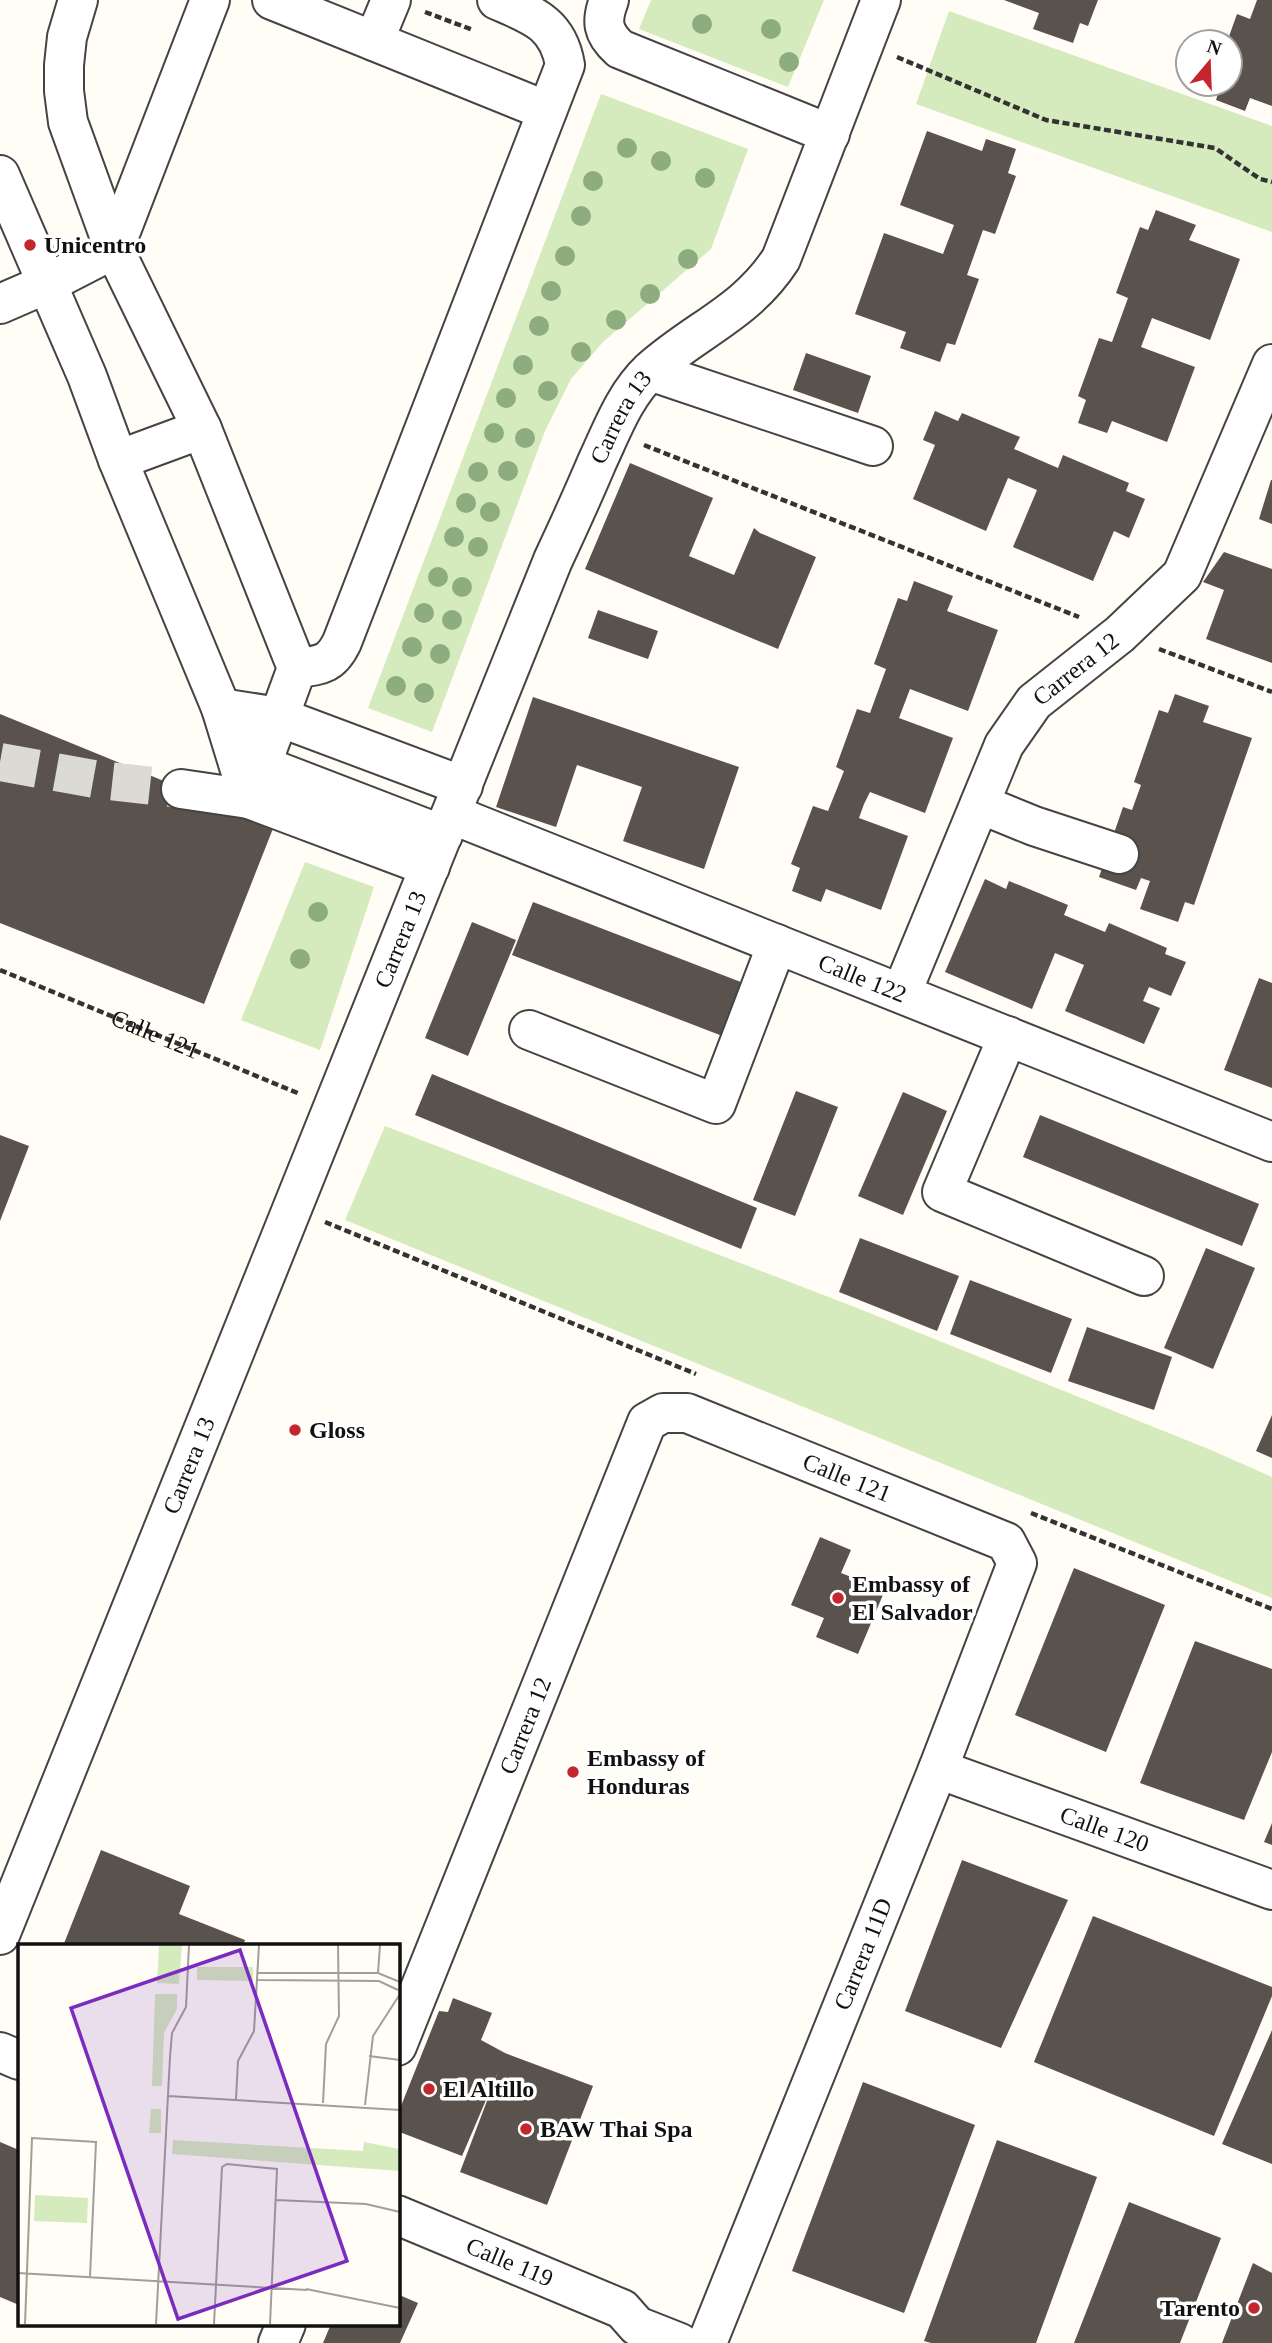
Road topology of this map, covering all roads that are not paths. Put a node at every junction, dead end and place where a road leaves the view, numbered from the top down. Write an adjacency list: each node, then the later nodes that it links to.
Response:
1 (78, 0): 12 (street)
2 (210, 0): 12 (street)
3 (272, 0): 8 (street)
4 (391, 0): 8 (street)
5 (497, 0): 9 (street)
6 (610, 0): 10 (street)
7 (881, 0): 10 (street, Carrera 13)
8 (374, 41): 9 (street)
9 (547, 111): 20 (street)
10 (830, 134): 16 (street, Carrera 13)
11 (2, 187): 13 (street)
12 (114, 249): 13 (street); 17 (street)
13 (46, 285): 14 (street); 19 (street)
14 (0, 304)
15 (1272, 364): 25 (street, Carrera 12)
16 (650, 371): 18 (street); 26 (street, Carrera 13)
17 (202, 429): 19 (street); 20 (street)
18 (873, 446)
19 (118, 460): 21 (street)
20 (297, 668): 22 (street)
21 (221, 708): 22 (street); 23 (street)
22 (279, 717): 23 (street); 26 (street)
23 (255, 782): 24 (street); 26 (street)
24 (181, 789)
25 (980, 804): 27 (street); 29 (street, Carrera 12)
26 (447, 825): 28 (street, Calle 122); 38 (street, Carrera 13)
27 (1119, 854)
28 (777, 944): 29 (street, Calle 122); 30 (street)
29 (902, 992): 31 (street, Calle 122)
30 (529, 1030)
31 (1008, 1036): 32 (street, Calle 122); 33 (street)
32 (1272, 1142)
33 (1144, 1276)
34 (663, 1413): 35 (street, Calle 121); 39 (street, Carrera 12)
35 (1017, 1563): 36 (street, Carrera 11D)
36 (938, 1769): 37 (street, Calle 120); 44 (street, Carrera 11D)
37 (1272, 1890)
38 (0, 1935)
39 (399, 2041)
40 (0, 2052): 41 (street)
41 (18, 2060)
42 (399, 2216): 44 (street, Calle 119)
43 (285, 2326): 45 (street)
44 (707, 2341)
45 (278, 2343)

